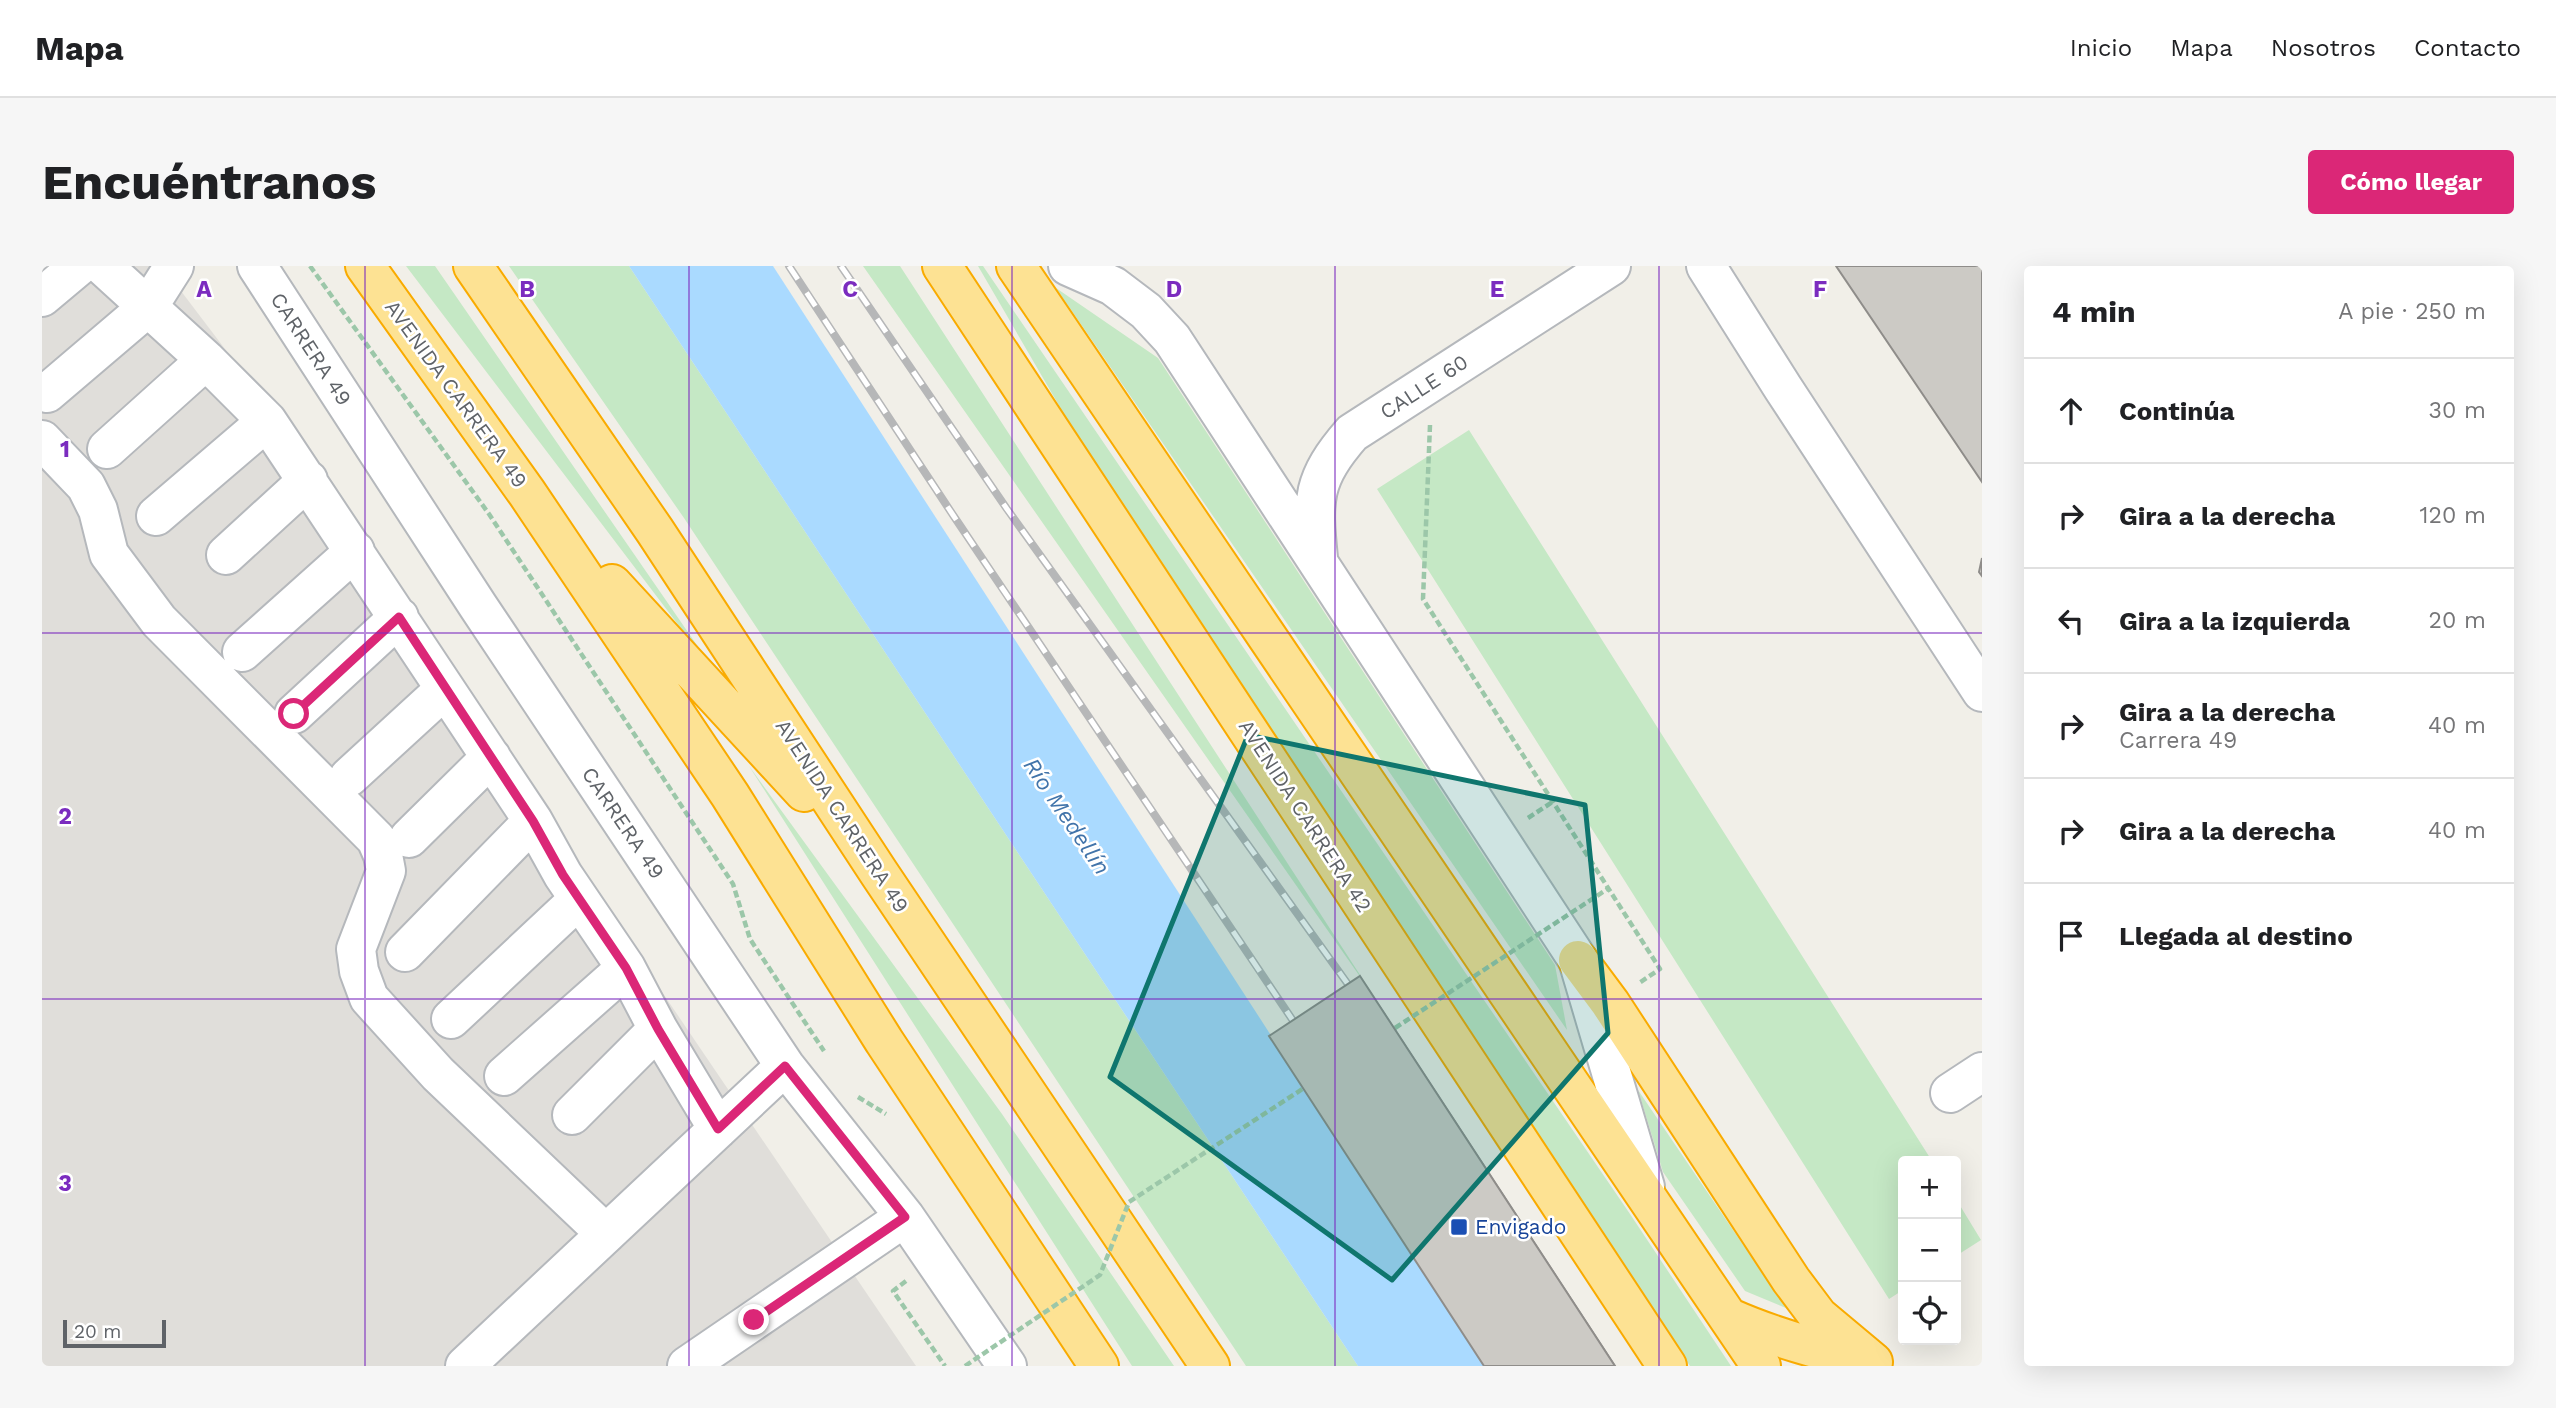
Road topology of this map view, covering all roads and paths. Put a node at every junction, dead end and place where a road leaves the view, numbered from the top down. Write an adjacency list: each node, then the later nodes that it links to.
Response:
1 (79, 266): 13 (street)
2 (103, 266): 14 (street)
3 (174, 266): 14 (street)
4 (257, 266): 47 (street, CARRERA 49)
5 (310, 266): 46 (path)
6 (365, 266): 22 (highway, AVENIDA CARRERA 49)
7 (473, 266): 36 (highway, AVENIDA CARRERA 49)
8 (942, 266): 71 (highway, AVENIDA CARRERA 42)
9 (1016, 266): 56 (highway)
10 (1068, 266): 26 (street)
11 (1611, 266): 16 (street, CALLE 60)
12 (1706, 266): 30 (street)
13 (42, 297)
14 (148, 307): 15 (street); 17 (street)
15 (206, 360): 18 (street); 20 (street)
16 (1432, 382): 26 (street, CALLE 60); 37 (path)
17 (47, 393)
18 (267, 421): 21 (street); 23 (street)
19 (42, 440): 58 (street)
20 (107, 449)
21 (308, 480): 24 (street); 25 (street)
22 (527, 493): 36 (highway); 69 (highway, AVENIDA CARRERA 49)
23 (156, 516)
24 (355, 551): 27 (street); 28 (street)
25 (226, 555)
26 (1318, 560): 40 (street)
27 (399, 617): 29 (street); 31 (street)
28 (242, 652)
29 (445, 688): 32 (street); 33 (street)
30 (1982, 692)
31 (294, 714)
32 (491, 757): 34 (street); 35 (street)
33 (349, 777)
34 (533, 821): 38 (street); 39 (street)
35 (409, 838)
36 (879, 873): 70 (highway, AVENIDA CARRERA 49)
37 (1609, 888): 42 (path); 44 (path, bridge)
38 (579, 900): 41 (street); 43 (street)
39 (405, 952)
40 (1578, 960): 56 (street); 63 (highway)
41 (626, 968): 45 (street); 49 (street)
42 (1660, 969)
43 (451, 1019)
44 (1395, 1028)
45 (658, 1029): 53 (street); 55 (street)
46 (829, 1059)
47 (785, 1066): 55 (street); 57 (street, CARRERA 49)
48 (1982, 1072): 52 (street)
49 (504, 1076)
50 (1304, 1088): 67 (path, bridge)
51 (851, 1092): 54 (path)
52 (1950, 1093)
53 (572, 1115)
54 (890, 1117)
55 (718, 1129): 58 (street)
56 (1647, 1196): 60 (highway)
57 (905, 1217): 65 (street); 68 (street, CARRERA 49)
58 (606, 1234): 64 (street)
59 (893, 1291): 66 (path)
60 (1730, 1318): 63 (highway); 72 (highway)
61 (1028, 1322): 62 (path)
62 (1035, 1333)
63 (1886, 1364)
64 (465, 1366)
65 (687, 1366)
66 (945, 1366)
67 (965, 1366)
68 (1007, 1366)
69 (1099, 1366)
70 (1210, 1366)
71 (1667, 1366)
72 (1761, 1366)

